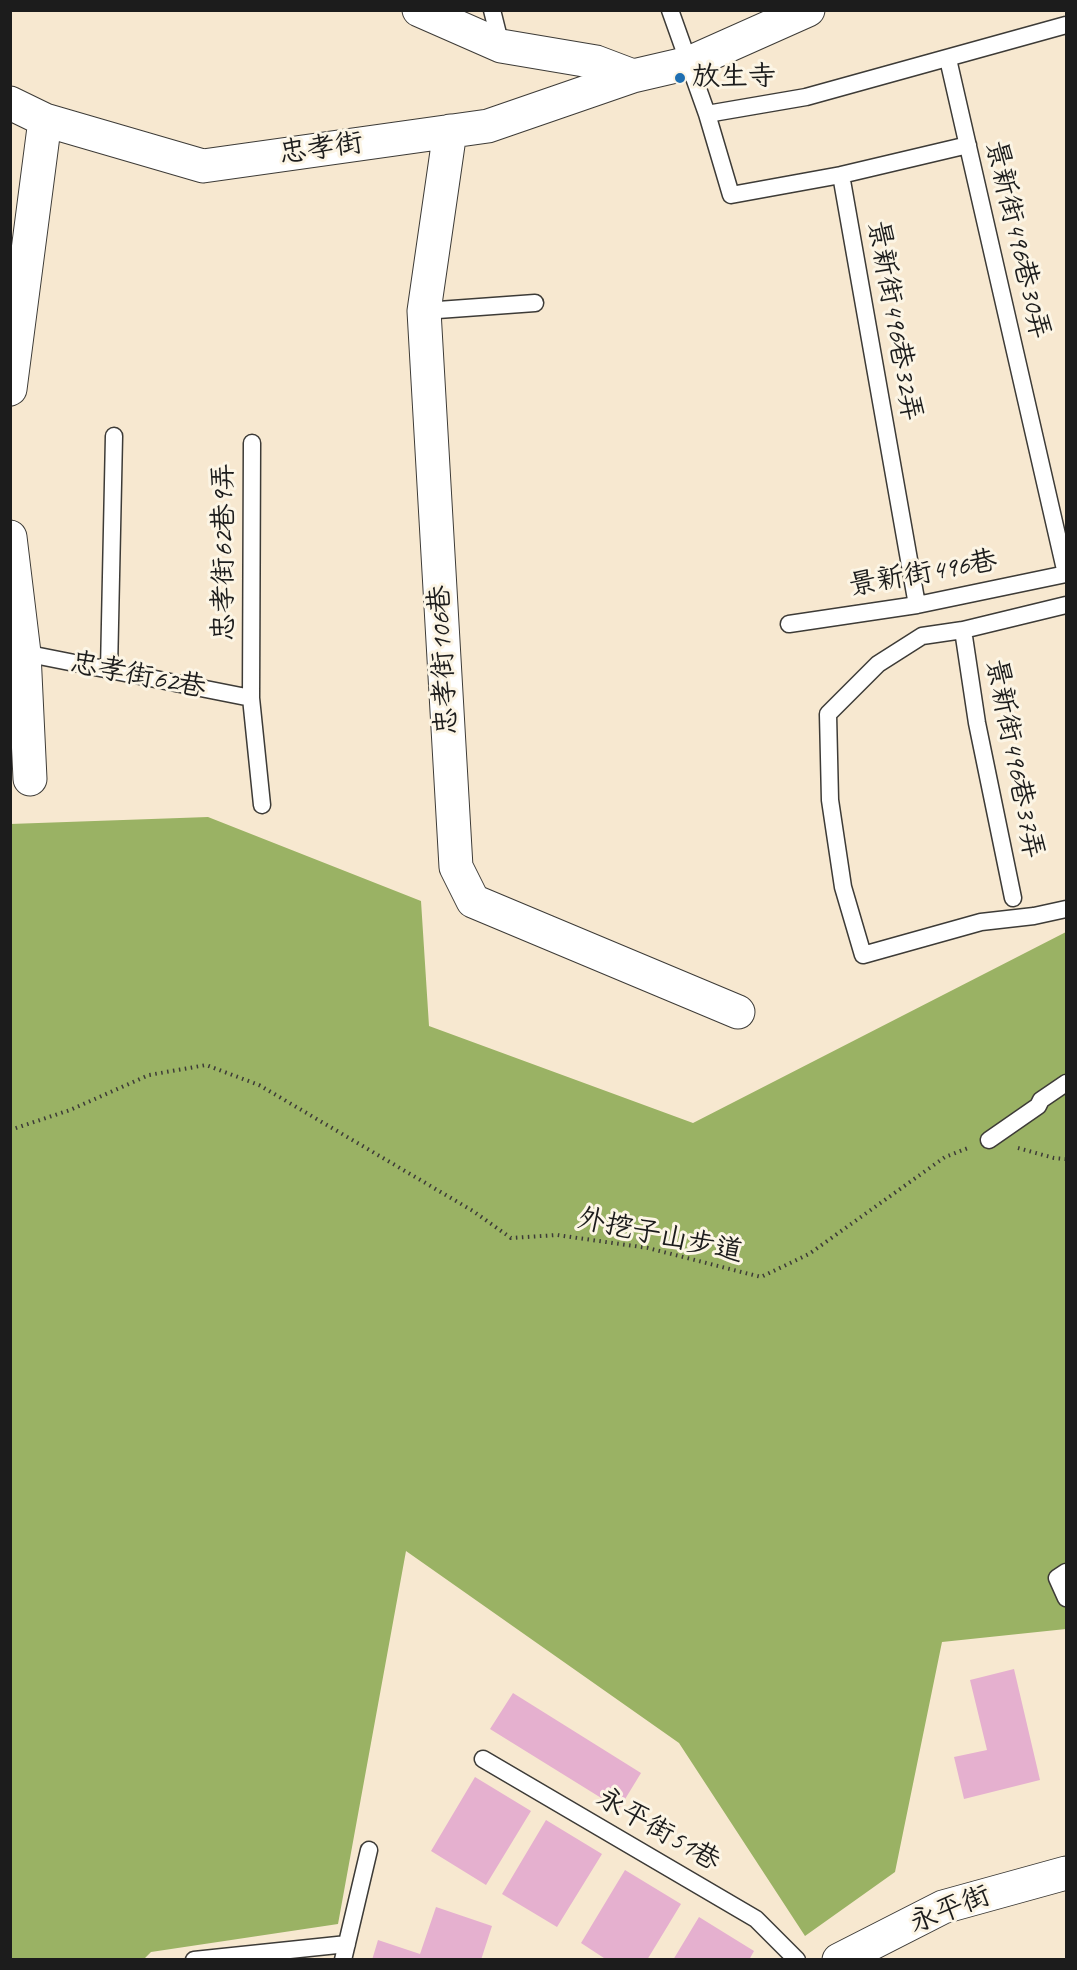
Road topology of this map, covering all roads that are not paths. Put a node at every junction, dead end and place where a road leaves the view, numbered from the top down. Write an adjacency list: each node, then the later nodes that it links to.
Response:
1 (419, 10): 6 (street)
2 (492, 10): 6 (lane)
3 (670, 10): 8 (lane)
4 (808, 10): 8 (street, 忠孝街)
5 (1066, 25): 7 (lane)
6 (501, 46): 9 (street)
7 (948, 59): 11 (lane); 14 (lane, 景新街496巷30弄)
8 (689, 63): 9 (street, 忠孝街); 11 (lane)
9 (633, 76): 13 (street, 忠孝街)
10 (10, 103): 12 (street, 忠孝街)
11 (707, 114): 15 (lane)
12 (45, 120): 13 (street, 忠孝街); 18 (street)
13 (450, 131): 17 (street, 忠孝街106巷)
14 (968, 145): 15 (lane); 22 (lane, 景新街496巷30弄)
15 (841, 175): 23 (lane, 景新街496巷32弄)
16 (535, 303): 17 (lane)
17 (424, 311): 34 (street, 忠孝街106巷)
18 (10, 389)
19 (114, 436): 28 (lane)
20 (252, 443): 29 (lane, 忠孝街62巷9弄)
21 (10, 537): 27 (street, 忠孝街62巷)
22 (1066, 574): 23 (lane, 景新街496巷)
23 (917, 605): 25 (lane, 景新街496巷)
24 (1066, 605): 26 (lane, 景新街496巷)
25 (789, 624)
26 (963, 630): 32 (lane, 景新街496巷37弄); 33 (lane, 景新街496巷)
27 (24, 653): 28 (lane, 忠孝街62巷); 30 (street, 忠孝街62巷)
28 (109, 670): 29 (lane, 忠孝街62巷)
29 (251, 698): 31 (lane, 忠孝街62巷9弄)
30 (30, 779)
31 (262, 805)
32 (1013, 898)
33 (1066, 909)
34 (738, 1012)
35 (1066, 1083): 36 (lane)
36 (989, 1140)
37 (1066, 1572): 38 (lane)
38 (1066, 1598)
39 (483, 1759): 44 (lane, 永平街51巷)
40 (369, 1850): 42 (lane)
41 (1066, 1872): 45 (street, 永平街)
42 (345, 1952): 43 (lane)
43 (195, 1959)
44 (797, 1959)
45 (839, 1959)

